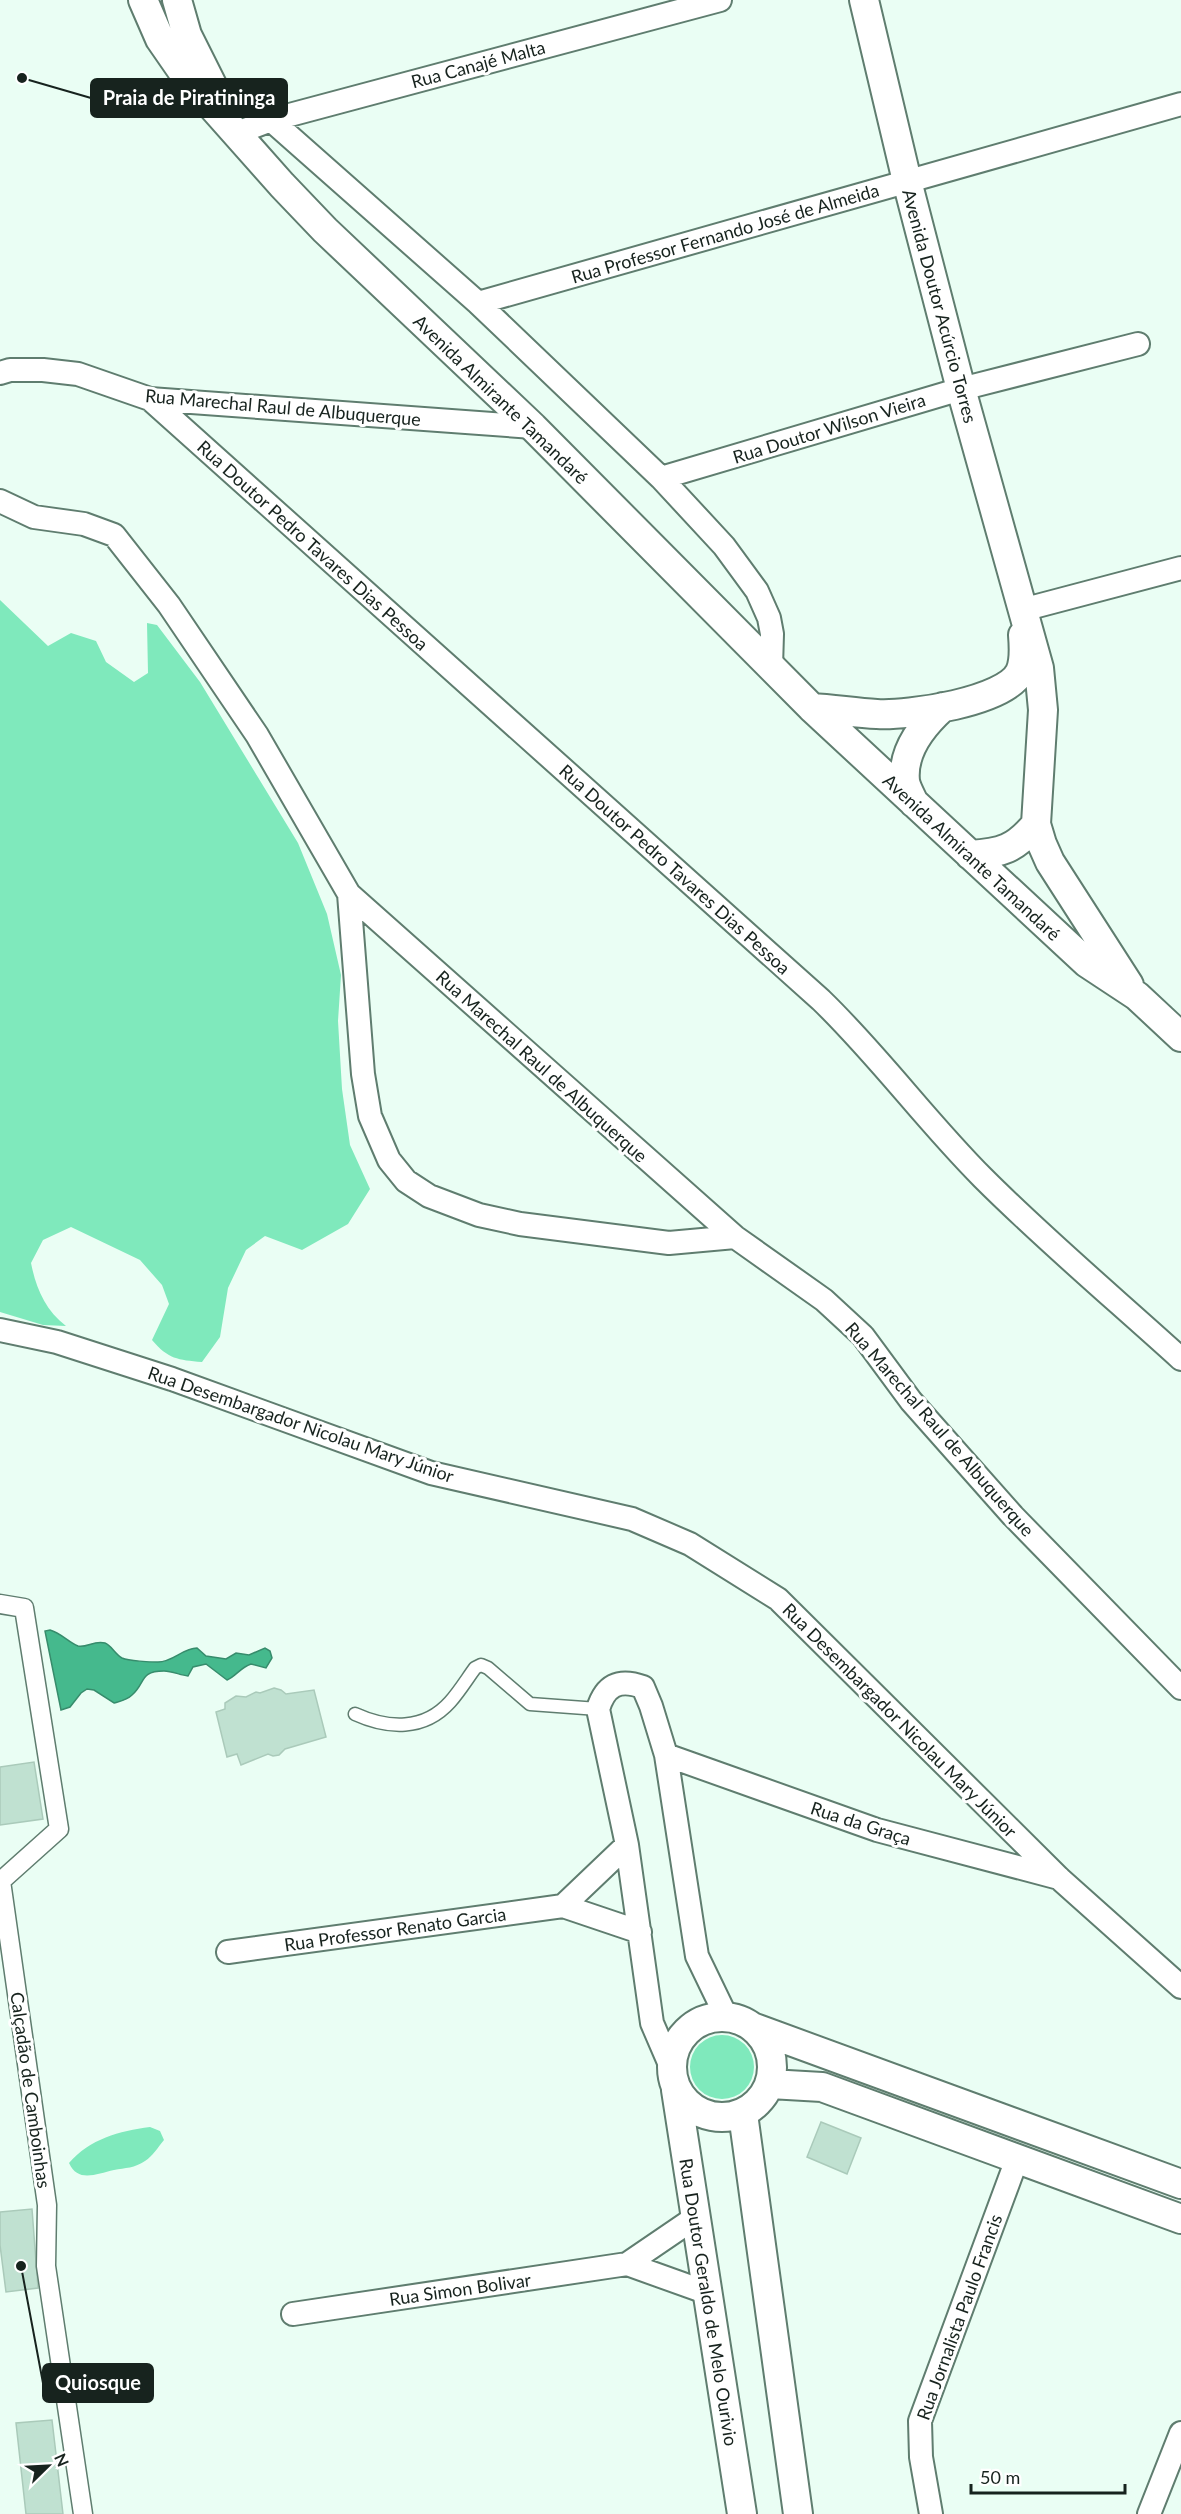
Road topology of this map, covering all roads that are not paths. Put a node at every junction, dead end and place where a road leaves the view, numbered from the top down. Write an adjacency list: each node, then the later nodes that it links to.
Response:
1 (143, 0): 7 (street, Avenida Almirante Tamandaré)
2 (177, 0): 7 (street, Avenida Almirante Tamandaré)
3 (720, 0): 6 (street, Rua Canajé Malta)
4 (864, 0): 8 (street, Avenida Doutor Acúrcio Torres)
5 (1181, 104): 8 (street, Rua Professor Fernando José de Almeida)
6 (271, 120): 7 (street, Rua Canajé Malta); 9 (street)
7 (236, 131): 14 (street, Avenida Almirante Tamandaré)
8 (907, 181): 9 (street, Rua Professor Fernando José de Almeida); 12 (street, Avenida Doutor Acúrcio Torres)
9 (478, 303): 15 (street)
10 (1138, 344): 12 (street, Rua Doutor Wilson Vieira)
11 (0, 373): 13 (street, Rua Marechal Raul de Albuquerque)
12 (961, 389): 15 (street, Rua Doutor Wilson Vieira); 18 (street, Avenida Doutor Acúrcio Torres)
13 (150, 399): 14 (street, Rua Marechal Raul de Albuquerque); 32 (street, Rua Doutor Pedro Tavares Dias Pessoa)
14 (533, 427): 19 (street, Avenida Almirante Tamandaré)
15 (661, 478): 19 (street)
16 (0, 501): 27 (street, Rua Marechal Raul de Albuquerque)
17 (1181, 568): 18 (street)
18 (1022, 610): 20 (street, Avenida Doutor Acúrcio Torres); 23 (street, Avenida Doutor Acúrcio Torres)
19 (771, 667): 22 (street, Avenida Almirante Tamandaré)
20 (985, 695): 21 (street, Avenida Doutor Acúrcio Torres); 23 (street)
21 (944, 707): 22 (street, Avenida Doutor Acúrcio Torres); 24 (street)
22 (812, 708): 24 (street, Avenida Almirante Tamandaré)
23 (1041, 746): 25 (street, Avenida Doutor Acúrcio Torres)
24 (914, 803): 26 (street, Avenida Almirante Tamandaré)
25 (1036, 824): 26 (street); 28 (street, Avenida Doutor Acúrcio Torres)
26 (970, 855): 28 (street, Avenida Almirante Tamandaré)
27 (349, 894): 30 (street, Rua Marechal Raul de Albuquerque); 30 (street, Rua Marechal Raul de Albuquerque)
28 (1137, 996): 29 (street, Avenida Almirante Tamandaré)
29 (1181, 1037)
30 (735, 1238): 34 (street, Rua Marechal Raul de Albuquerque)
31 (0, 1330): 39 (street, Rua Desembargador Nicolau Mary Júnior)
32 (1181, 1359)
33 (0, 1604): 56 (street, Calçadão de Camboinhas)
34 (1181, 1688)
35 (598, 1709): 36 (lane); 37 (street); 38 (street, Rua Doutor Geraldo de Melo Ourivio)
36 (355, 1714)
37 (666, 1755): 39 (street, Rua da Graça); 44 (street)
38 (627, 1845): 40 (street); 41 (street, Rua Doutor Geraldo de Melo Ourivio)
39 (1060, 1879): 43 (street, Rua Desembargador Nicolau Mary Júnior)
40 (563, 1906): 41 (street, Rua Professor Renato Garcia); 42 (street, Rua Professor Renato Garcia)
41 (640, 1932): 45 (street, Rua Doutor Geraldo de Melo Ourivio)
42 (228, 1952)
43 (1181, 1987)
44 (739, 2021): 45 (street); 46 (street); 49 (street)
45 (674, 2078): 47 (street); 50 (street, Rua Doutor Geraldo de Melo Ourivio)
46 (770, 2084): 47 (street); 48 (street)
47 (742, 2114): 58 (street)
48 (1017, 2159): 51 (street); 59 (street, Rua Jornalista Paulo Francis)
49 (1181, 2184)
50 (696, 2217): 52 (street, Rua Simon Bolivar); 53 (street, Rua Doutor Geraldo de Melo Ourivio)
51 (1181, 2219)
52 (627, 2264): 53 (street, Rua Simon Bolivar); 54 (street, Rua Simon Bolivar)
53 (708, 2293): 57 (street, Rua Doutor Geraldo de Melo Ourivio)
54 (293, 2314)
55 (1181, 2433): 60 (street)
56 (83, 2514)
57 (742, 2514)
58 (798, 2514)
59 (931, 2514)
60 (1149, 2514)

